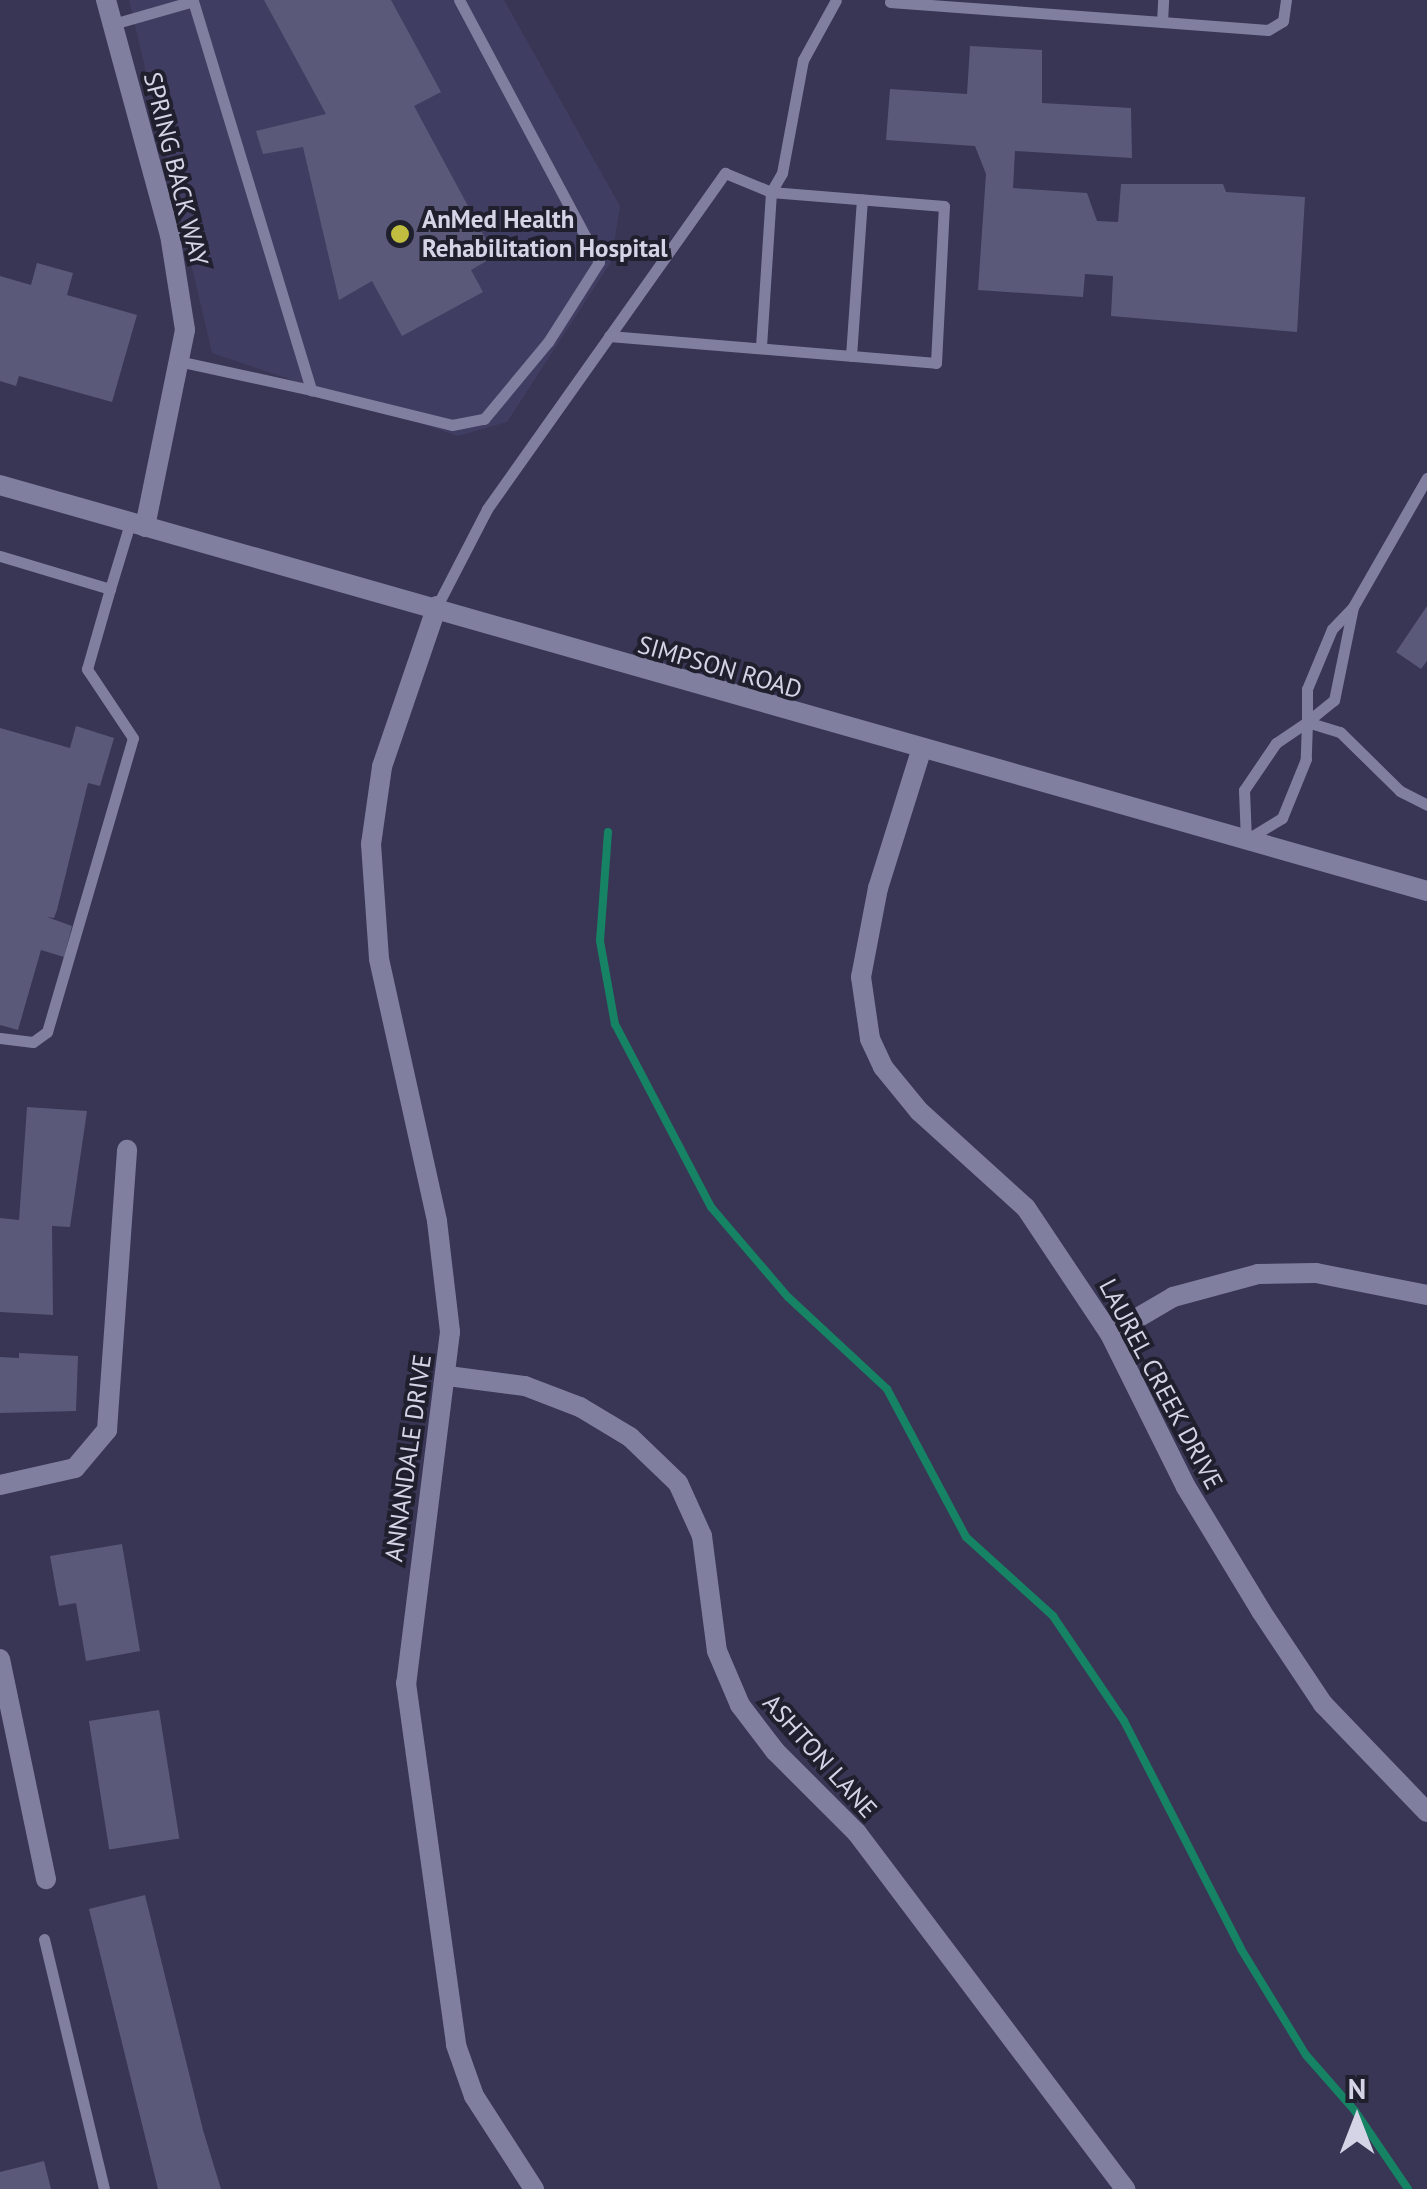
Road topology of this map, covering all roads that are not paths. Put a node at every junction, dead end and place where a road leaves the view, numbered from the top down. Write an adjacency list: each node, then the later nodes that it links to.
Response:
1 (106, 0): 9 (street, SPRING BACK WAY)
2 (193, 0): 9 (lane); 16 (lane)
3 (459, 0): 16 (lane)
4 (836, 0): 10 (lane)
5 (1163, 0): 8 (lane)
6 (1286, 0): 8 (lane)
7 (890, 2): 8 (lane)
8 (1162, 22)
9 (113, 24): 15 (street, SPRING BACK WAY)
10 (771, 192): 11 (lane); 12 (lane); 13 (lane)
11 (862, 199): 14 (lane); 14 (lane)
12 (609, 336): 13 (lane); 22 (lane)
13 (761, 348): 14 (lane)
14 (851, 356)
15 (184, 362): 16 (lane); 19 (street, SPRING BACK WAY)
16 (311, 390)
17 (1427, 478): 23 (lane)
18 (0, 485): 19 (street, SIMPSON ROAD)
19 (138, 525): 21 (lane); 22 (street, SIMPSON ROAD)
20 (0, 556): 21 (lane)
21 (110, 589): 29 (lane)
22 (437, 606): 25 (street, SIMPSON ROAD); 33 (street, ANNANDALE DRIVE)
23 (1354, 607): 24 (lane); 24 (lane)
24 (1307, 722): 26 (lane); 27 (lane); 27 (lane)
25 (921, 751): 27 (street, SIMPSON ROAD); 32 (street, LAUREL CREEK DRIVE)
26 (1427, 805)
27 (1246, 840): 28 (street, SIMPSON ROAD)
28 (1427, 891)
29 (0, 1038)
30 (128, 1150): 34 (street)
31 (1427, 1295): 32 (street)
32 (1110, 1334): 36 (street, LAUREL CREEK DRIVE)
33 (448, 1376): 40 (street, ANNANDALE DRIVE); 41 (street, ASHTON LANE)
34 (0, 1484)
35 (0, 1659): 37 (street)
36 (1427, 1812)
37 (46, 1879)
38 (44, 1939): 39 (lane)
39 (104, 2189)
40 (534, 2189)
41 (1125, 2189)

